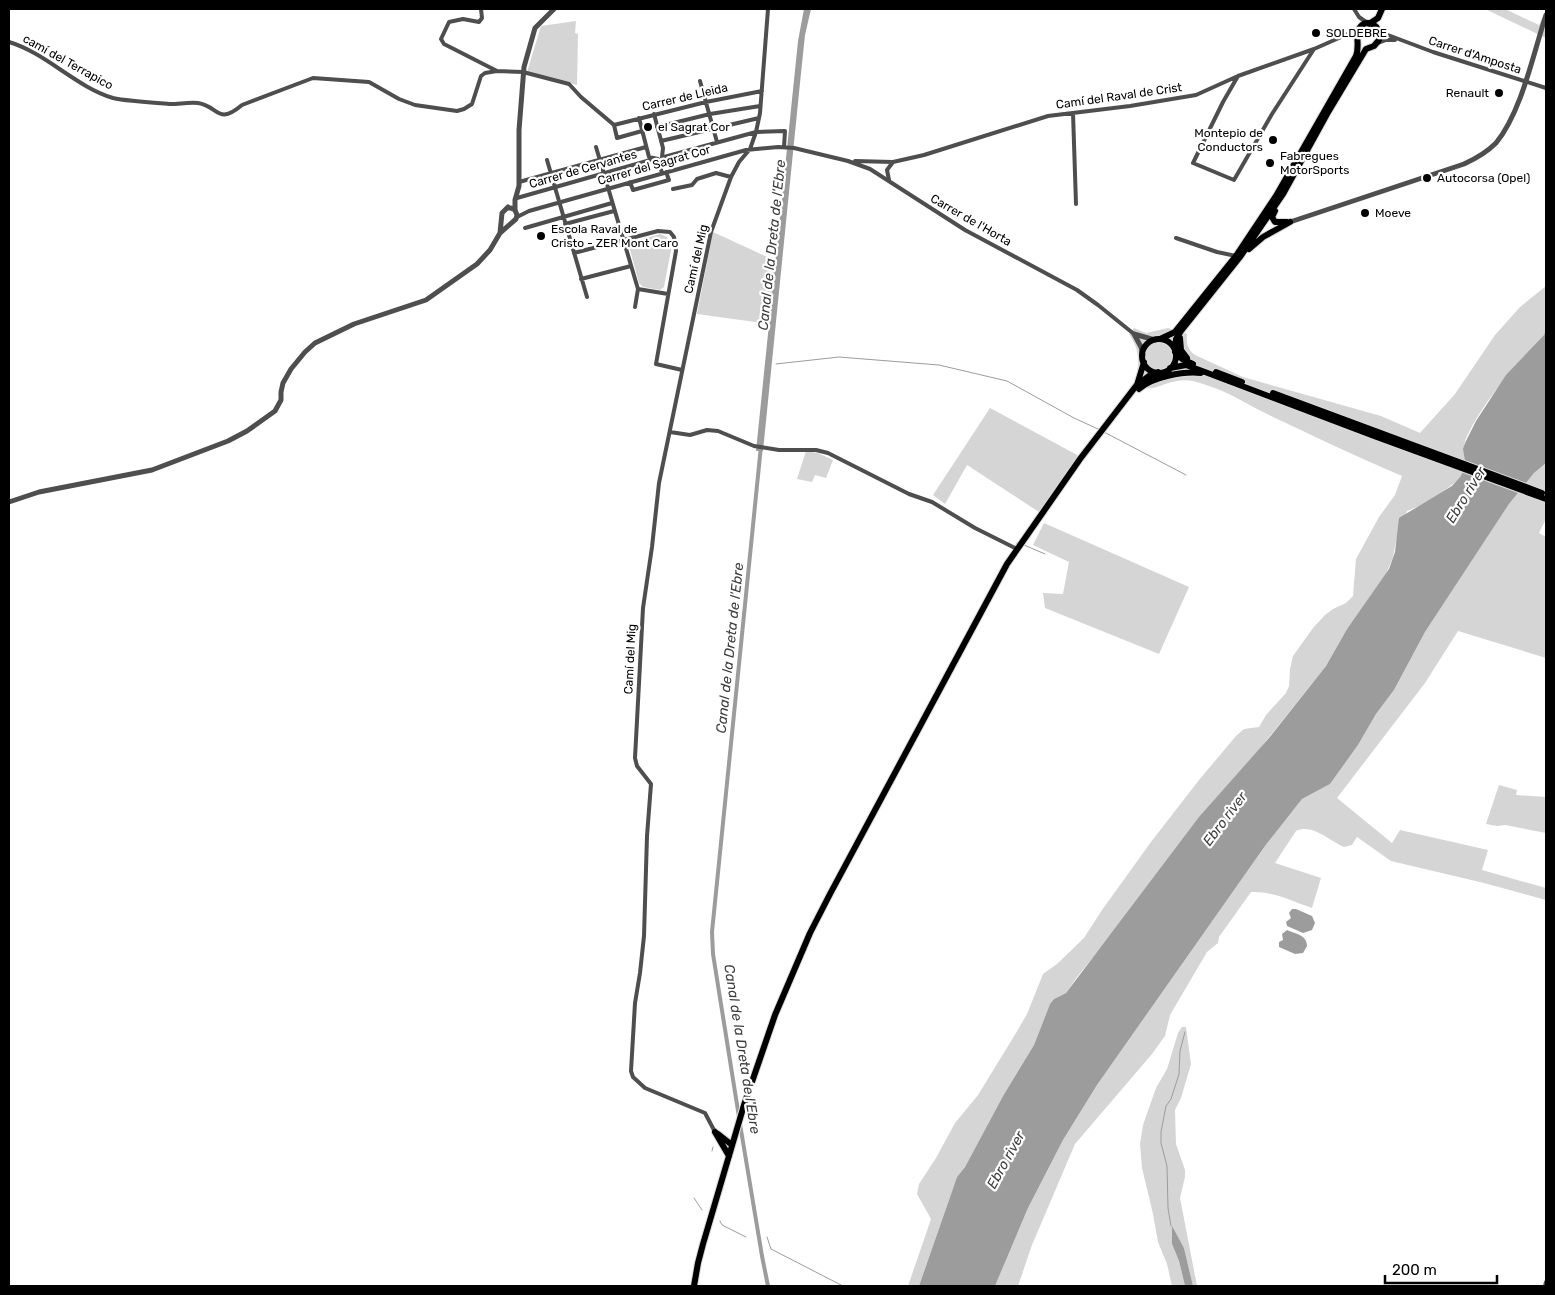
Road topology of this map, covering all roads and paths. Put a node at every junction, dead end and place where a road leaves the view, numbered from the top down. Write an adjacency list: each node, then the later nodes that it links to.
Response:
1 (480, 9): 19 (street)
2 (554, 9): 20 (street)
3 (768, 9): 25 (street, Camí del Mig)
4 (1354, 9): 7 (street)
5 (1382, 9): 8 (main road)
6 (1546, 15): 23 (street)
7 (1359, 17): 9 (street); 10 (street)
8 (1378, 18): 9 (main road); 11 (main road)
9 (1369, 24): 10 (main road); 11 (main road)
10 (1359, 29): 12 (street, Camí del Raval de Crist); 13 (main road)
11 (1380, 31): 14 (street, Carrer d'Amposta); 16 (main road)
12 (1344, 37): 13 (street); 18 (street, Camí del Raval de Crist)
13 (1358, 40): 17 (main road); 83 (main road)
14 (1398, 40): 16 (street); 23 (street, Carrer d'Amposta)
15 (9, 42): 19 (street, camí del Terrapico)
16 (1378, 43): 17 (main road)
17 (1370, 47): 63 (main road)
18 (1314, 49): 21 (street, Camí del Raval de Crist); 21 (street)
19 (497, 71): 20 (street)
20 (523, 72): 33 (street); 58 (street)
21 (1238, 76): 28 (street, Camí del Raval de Crist)
22 (700, 81): 26 (street)
23 (1525, 81): 24 (street, Carrer d'Amposta); 75 (street)
24 (1546, 88)
25 (762, 91): 26 (street, Carrer de Lleida); 27 (street, Camí del Mig)
26 (706, 102): 29 (street, Carrer de Lleida); 30 (street)
27 (760, 106): 30 (street); 32 (street, Camí del Mig)
28 (1073, 112): 50 (street, Camí del Raval de Crist); 67 (street)
29 (654, 114): 31 (street, Carrer de Lleida); 34 (street)
30 (710, 114): 34 (street); 35 (street)
31 (639, 118): 33 (street, Carrer de Lleida); 36 (street)
32 (759, 118): 35 (street); 37 (street, Camí del Mig)
33 (614, 125): 36 (street)
34 (657, 128): 38 (street)
35 (714, 128): 38 (street); 39 (street)
36 (642, 131): 41 (street)
37 (756, 132): 39 (street, Carrer de Cervantes); 42 (street, Carrer de Cervantes); 43 (street, Camí del Mig)
38 (661, 141): 44 (street)
39 (717, 142): 44 (street, Carrer de Cervantes)
40 (596, 146): 47 (street)
41 (646, 147): 45 (street); 47 (street)
42 (786, 147): 43 (street, Carrer del Sagrat Cor); 48 (street, Carrer de l'Horta)
43 (750, 149): 52 (street, Carrer del Sagrat Cor); 56 (street, Camí del Mig)
44 (664, 156): 45 (street, Carrer de Cervantes)
45 (656, 159): 52 (street); 54 (street, Carrer de Cervantes)
46 (547, 160): 53 (street)
47 (599, 160): 53 (street); 54 (street)
48 (848, 161): 49 (street, Camí del Raval de Crist); 55 (street, Carrer de l'Horta)
49 (882, 162): 50 (street, Camí del Raval de Crist); 55 (street)
50 (893, 162): 51 (street)
51 (888, 168): 55 (street); 57 (street)
52 (664, 172): 59 (street, Carrer del Sagrat Cor); 59 (street)
53 (551, 173): 58 (street); 60 (street)
54 (603, 174): 60 (street, Carrer de Cervantes); 61 (street)
55 (879, 174): 57 (street, Carrer de l'Horta)
56 (731, 177): 62 (street); 97 (street, Camí del Mig)
57 (889, 180): 91 (street, Carrer de l'Horta)
58 (519, 182): 64 (street)
59 (630, 182): 61 (street, Carrer del Sagrat Cor)
60 (555, 188): 64 (street, Carrer de Cervantes); 65 (street)
61 (607, 188): 65 (street, Carrer del Sagrat Cor); 66 (street)
62 (673, 189)
63 (1283, 194): 75 (main road); 83 (main road)
64 (516, 199): 68 (street); 69 (street)
65 (559, 202): 70 (street, Carrer del Sagrat Cor); 74 (street)
66 (612, 204): 71 (street); 74 (street)
67 (1076, 204)
68 (507, 208): 69 (street); 72 (street)
69 (516, 211): 70 (street); 73 (street)
70 (528, 211): 73 (street)
71 (614, 211): 77 (street); 81 (street)
72 (502, 218): 76 (street); 79 (street)
73 (517, 218): 76 (street)
74 (564, 218): 77 (street); 78 (street)
75 (1290, 222): 83 (main road)
76 (512, 223): 79 (street)
77 (566, 224): 82 (street)
78 (525, 228)
79 (500, 233): 106 (street)
80 (1176, 238): 83 (street)
81 (623, 240): 82 (street); 84 (street); 87 (street)
82 (574, 253): 85 (street)
83 (1238, 256): 90 (main road); 92 (main road)
84 (631, 266): 85 (street); 86 (street)
85 (581, 280): 88 (street)
86 (638, 289): 87 (street); 89 (street)
87 (668, 294): 97 (street)
88 (587, 297)
89 (635, 307)
90 (1189, 321): 93 (main road); 95 (main road)
91 (1134, 334): 92 (street); 94 (street)
92 (1157, 339): 93 (main road); 94 (main road)
93 (1175, 351): 95 (main road); 96 (main road)
94 (1143, 358): 98 (main road); 100 (main road)
95 (1199, 366): 103 (main road)
96 (1170, 368): 98 (main road); 99 (main road)
97 (682, 370): 102 (street, Camí del Mig)
98 (1158, 372): 100 (main road)
99 (1223, 380): 101 (main road); 103 (main road)
100 (1136, 386): 101 (main road)
101 (1118, 410): 107 (main road)
102 (670, 432): 107 (street); 108 (street, Camí del Mig)
103 (1375, 434): 104 (main road); 105 (main road)
104 (1546, 494)
105 (1546, 499)
106 (9, 502)
107 (1017, 549): 109 (main road)
108 (715, 1132): 110 (main road)
109 (735, 1137): 110 (main road); 111 (main road)
110 (725, 1145): 111 (main road); 112 (main road)
111 (732, 1146): 112 (main road)
112 (729, 1156): 114 (main road)
113 (1546, 1282): 115 (street)
114 (694, 1286)
115 (1546, 1286)

